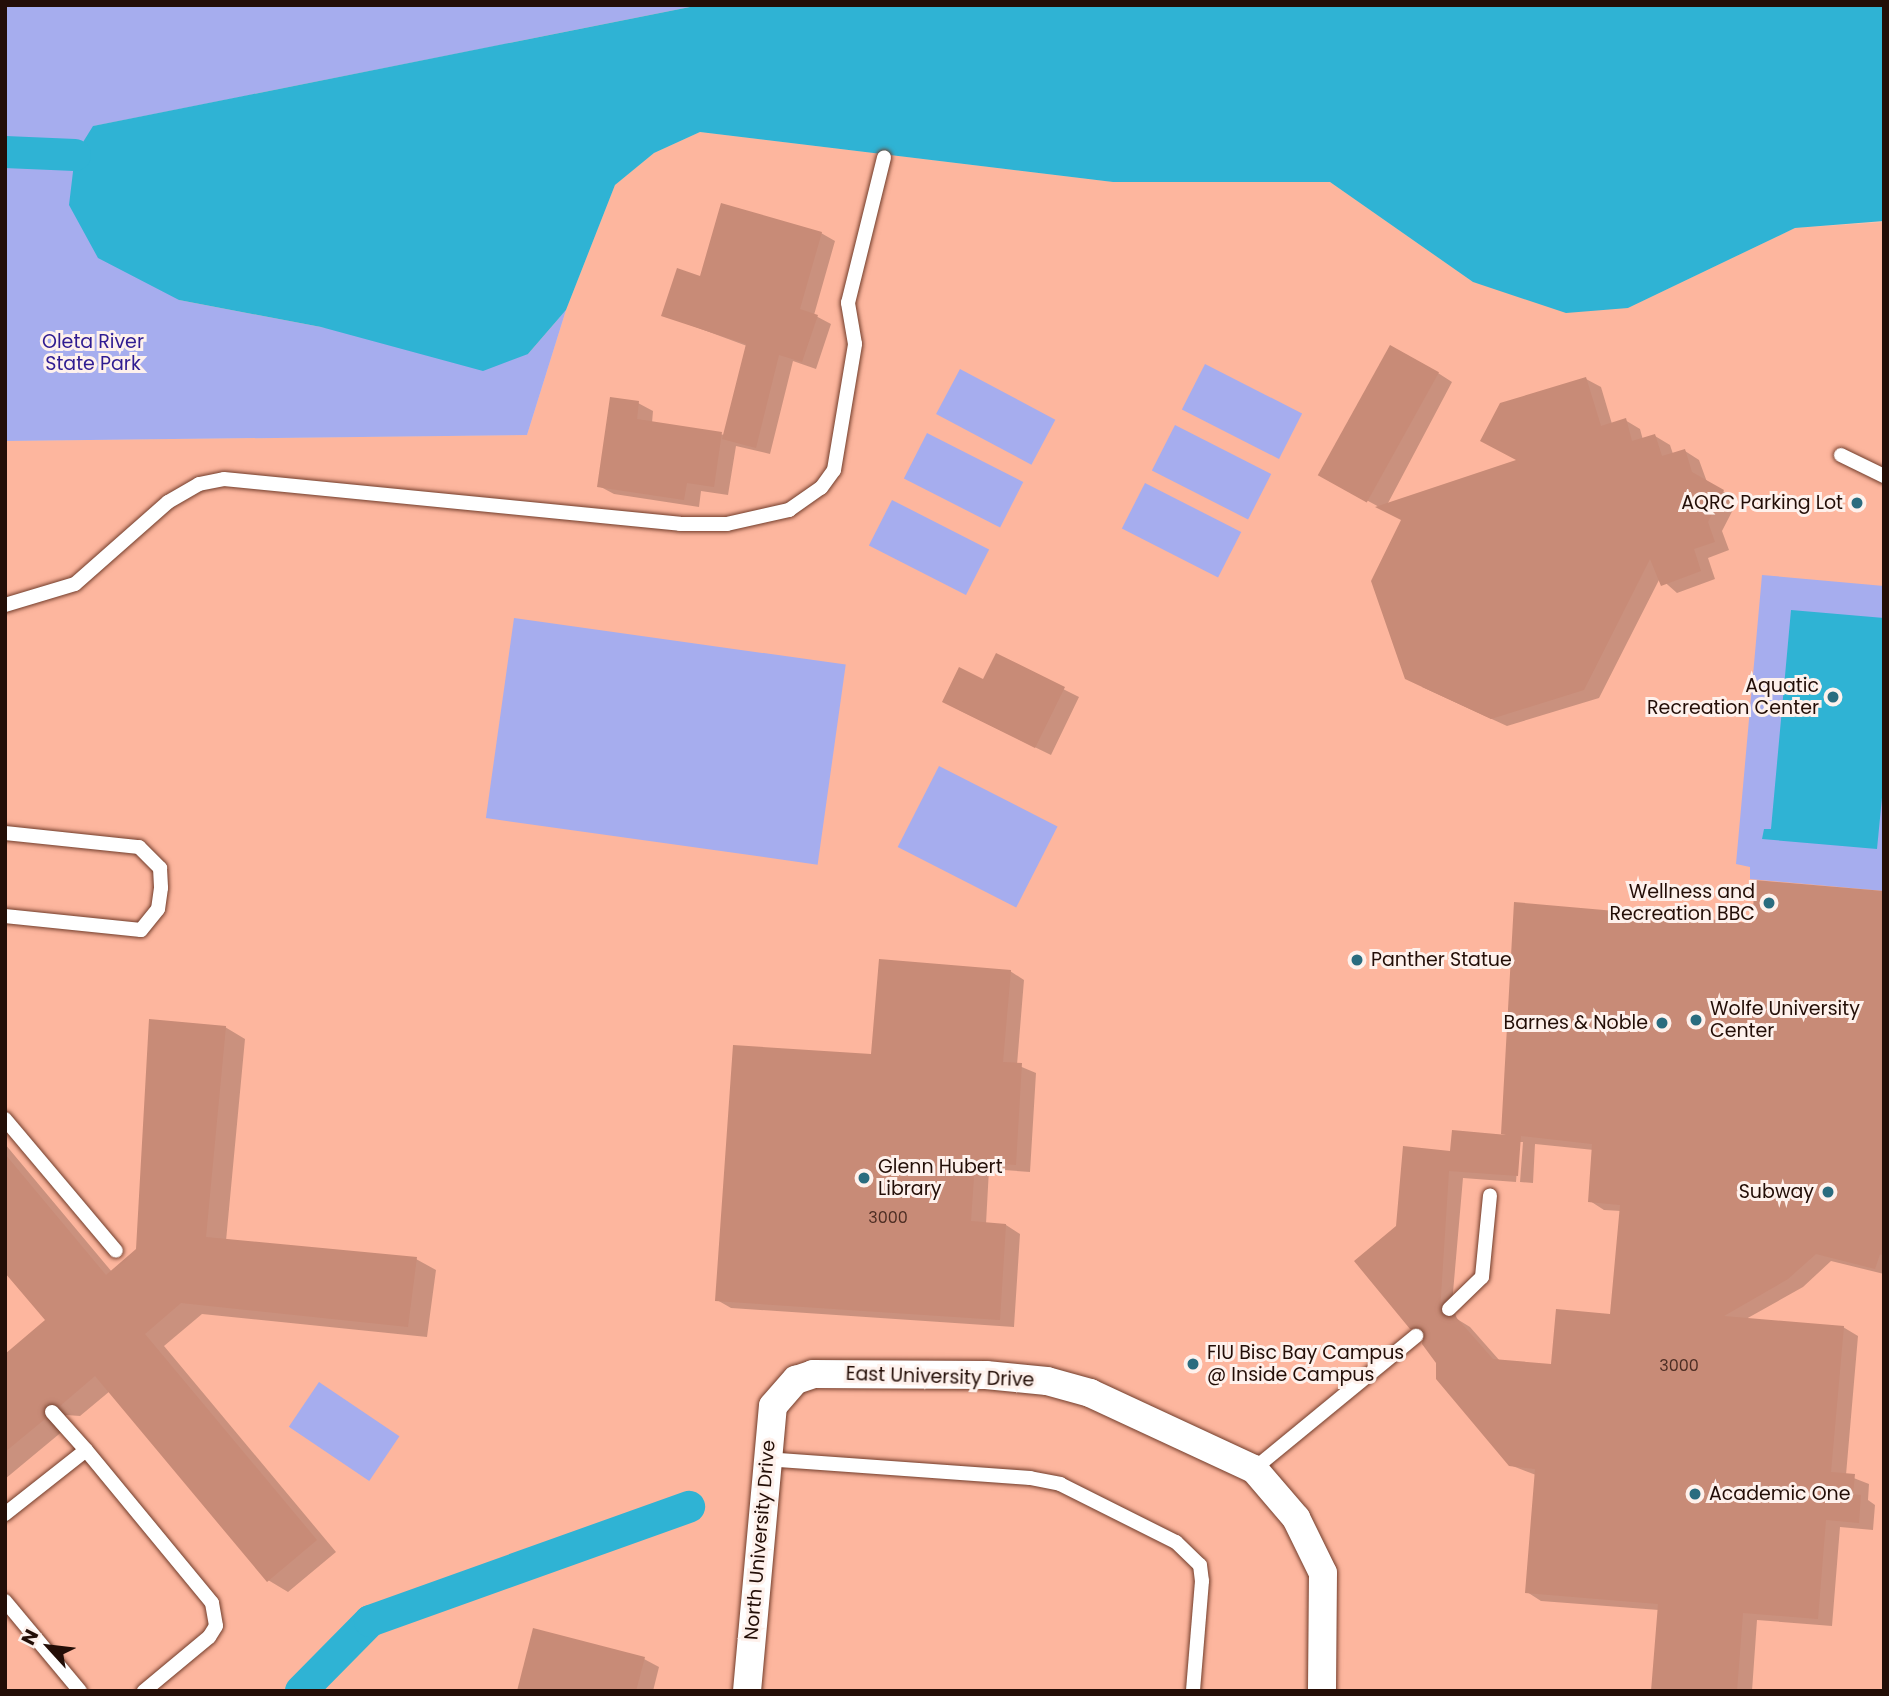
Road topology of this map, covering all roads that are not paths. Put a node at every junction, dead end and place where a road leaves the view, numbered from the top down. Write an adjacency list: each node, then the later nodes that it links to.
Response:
1 (884, 157): 4 (lane)
2 (1841, 455): 3 (lane)
3 (1884, 476)
4 (5, 605)
5 (5, 832): 6 (lane)
6 (5, 916)
7 (5, 1119): 9 (lane)
8 (1490, 1195): 10 (lane)
9 (116, 1251)
10 (1449, 1309)
11 (1416, 1336): 16 (lane)
12 (781, 1392): 15 (street, North University Drive); 16 (street, East University Drive)
13 (52, 1412): 14 (lane)
14 (86, 1450): 17 (lane); 20 (lane)
15 (765, 1459): 21 (street, North University Drive); 22 (lane)
16 (1254, 1469): 23 (street)
17 (5, 1514)
18 (5, 1601): 19 (lane)
19 (80, 1691)
20 (144, 1691)
21 (747, 1691)
22 (1193, 1691)
23 (1322, 1691)

